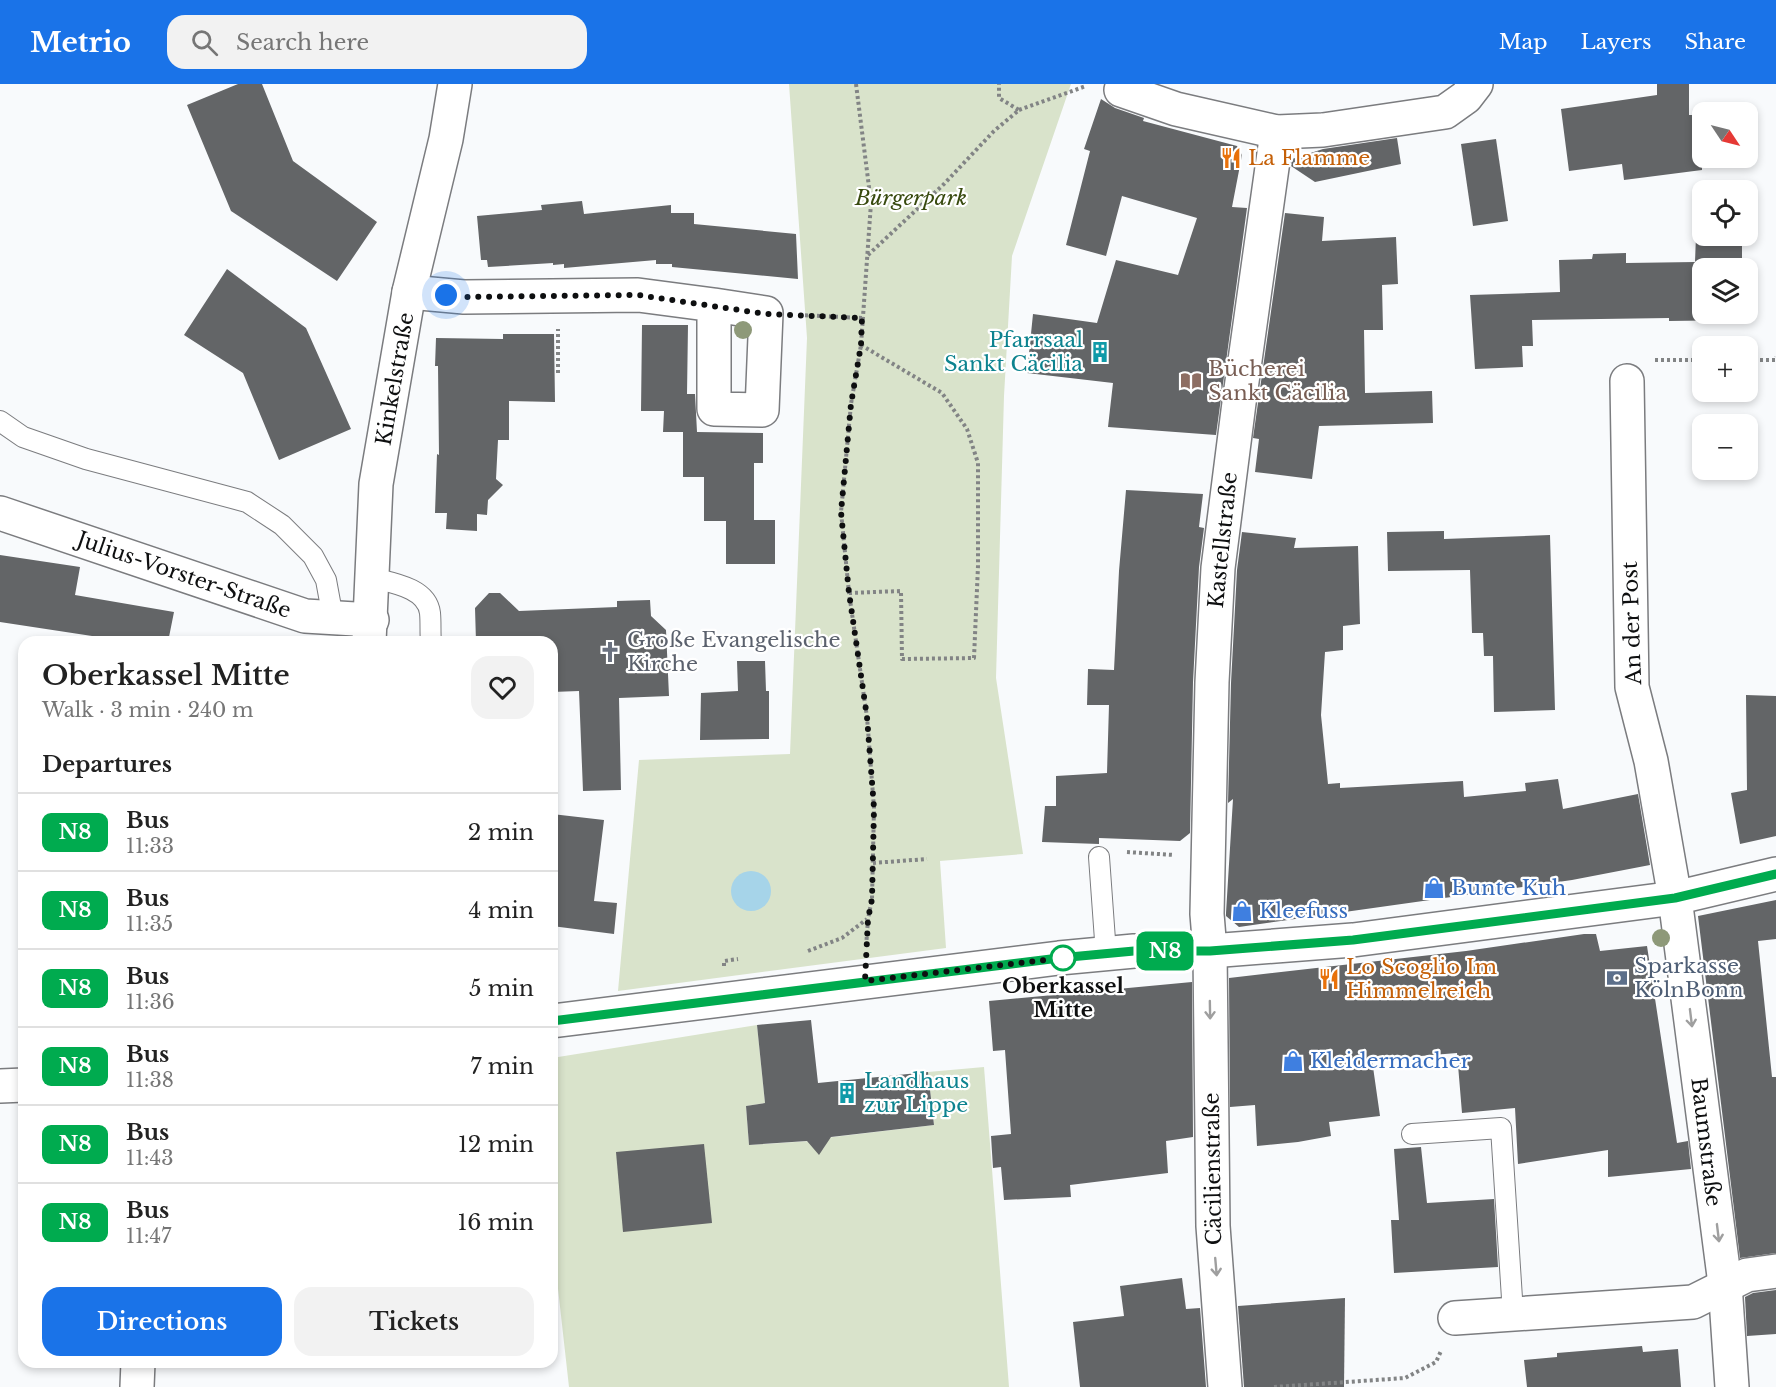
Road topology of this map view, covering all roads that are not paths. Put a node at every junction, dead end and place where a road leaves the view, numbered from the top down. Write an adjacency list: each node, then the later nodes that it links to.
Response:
1 (456, 84): 5 (street, Kinkelstraße)
2 (1476, 84): 4 (street)
3 (1121, 90): 4 (street)
4 (1277, 132): 17 (street, Kastellstraße)
5 (410, 292): 6 (street); 10 (street, Kinkelstraße)
6 (714, 305): 6 (street)
7 (1627, 381): 16 (street, An der Post)
8 (0, 421): 11 (lane)
9 (0, 513): 11 (street, Julius-Vorster-Straße)
10 (373, 578): 12 (street, Kinkelstraße); 13 (lane)
11 (333, 618): 12 (street, Julius-Vorster-Straße)
12 (371, 631)
13 (430, 636)
14 (1099, 857): 18 (lane)
15 (1776, 874): 16 (street)
16 (1675, 898): 17 (street); 24 (street, Baumstraße, one-way to 24)
17 (1210, 951): 18 (street); 29 (street, Cäcilienstraße, one-way to 29)
18 (1106, 954): 19 (street)
19 (558, 1020)
20 (18, 1085): 21 (street)
21 (0, 1086)
22 (1412, 1134): 25 (lane)
23 (1776, 1270): 24 (street)
24 (1725, 1284): 25 (street); 30 (street, Baumstraße)
25 (1514, 1314): 26 (street)
26 (1455, 1318)
27 (138, 1368): 28 (street)
28 (137, 1387)
29 (1225, 1387)
30 (1732, 1387)

